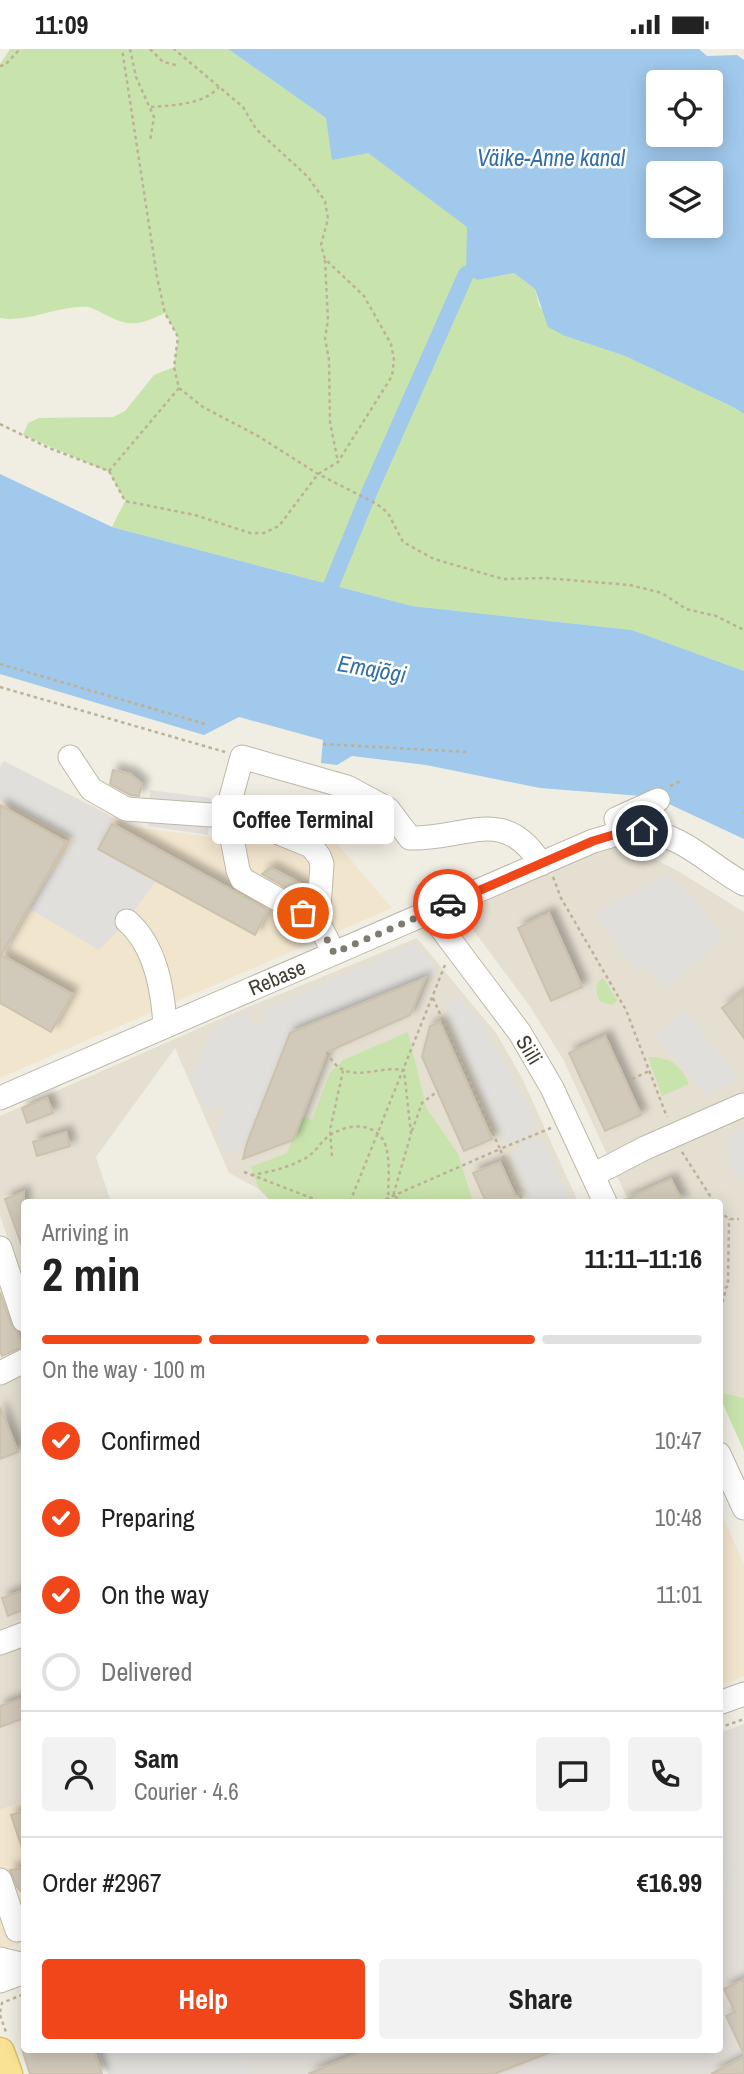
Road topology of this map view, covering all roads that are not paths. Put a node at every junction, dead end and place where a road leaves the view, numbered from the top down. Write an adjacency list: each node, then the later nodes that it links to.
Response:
1 (70, 757): 3 (street)
2 (658, 800): 4 (street)
3 (227, 812): 5 (street); 9 (street); 9 (street)
4 (623, 832): 5 (street, Rebase); 6 (street, Rebase)
5 (543, 862): 7 (street, Rebase)
6 (744, 884)
7 (429, 912): 10 (street, Rebase); 14 (street, Siili)
8 (127, 921): 11 (street)
9 (318, 922): 10 (street)
10 (334, 953): 11 (street, Rebase)
11 (164, 1026): 12 (street, Rebase)
12 (0, 1098)
13 (743, 1105): 14 (street)
14 (593, 1175): 15 (street, Siili)
15 (604, 1199)
16 (0, 1248): 17 (street)
17 (21, 1311)
18 (21, 1362): 19 (street)
19 (0, 1373)
20 (723, 1463): 21 (street)
21 (744, 1508)
22 (21, 1635): 23 (street)
23 (0, 1643)
24 (744, 1694): 25 (street)
25 (723, 1702)
26 (0, 1880): 27 (street)
27 (21, 1929)
28 (0, 1959): 29 (street)
29 (21, 1964)
30 (21, 1973): 31 (street)
31 (0, 1982)
32 (0, 2052): 33 (main road)
33 (8, 2074)

